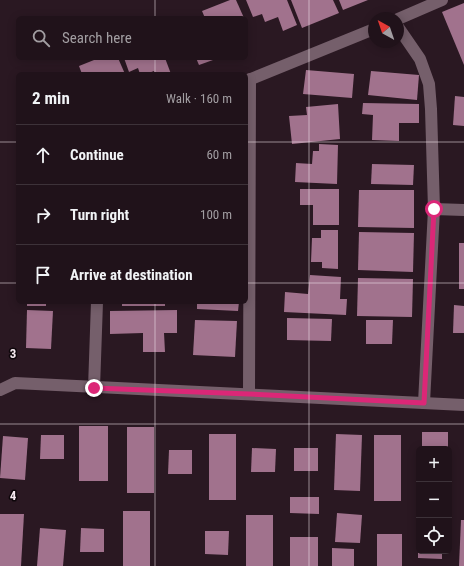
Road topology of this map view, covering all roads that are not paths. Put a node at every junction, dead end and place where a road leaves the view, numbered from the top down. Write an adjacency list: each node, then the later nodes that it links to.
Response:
1 (442, 0): 2 (street)
2 (404, 16)
3 (368, 31): 5 (street)
4 (404, 36): 6 (street)
5 (248, 80): 11 (street)
6 (434, 209): 7 (street); 12 (street)
7 (464, 210)
8 (97, 304): 9 (street)
9 (94, 388): 10 (street); 11 (street)
10 (0, 390)
11 (249, 394): 12 (street)
12 (424, 403): 13 (street)
13 (464, 405)

